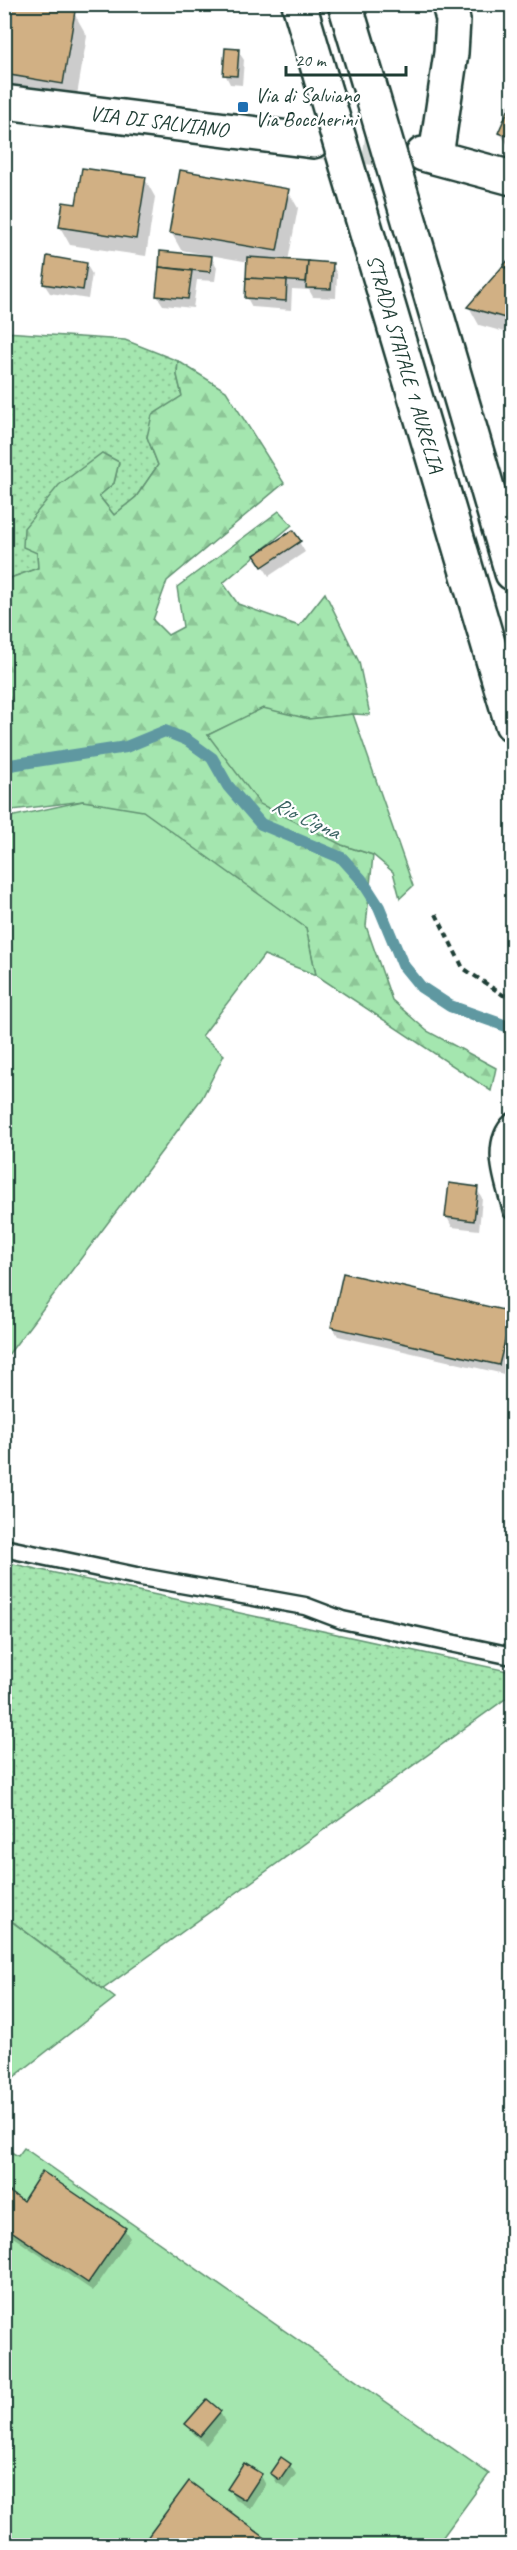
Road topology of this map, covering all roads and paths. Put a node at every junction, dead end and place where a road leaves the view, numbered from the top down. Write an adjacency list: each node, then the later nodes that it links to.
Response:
1 (299, 4): 8 (main road, STRADA STATALE 1 AURELIA, bridge)
2 (345, 4): 7 (main road, STRADA STATALE 1 AURELIA, bridge)
3 (449, 4): 6 (main road)
4 (8, 110): 5 (main road, VIA DI SALVIANO)
5 (313, 141)
6 (513, 178)
7 (513, 573)
8 (513, 724)
9 (435, 914): 10 (path)
10 (513, 997)
11 (513, 1122): 12 (lane)
12 (513, 1211)
13 (4, 1548): 14 (lane)
14 (513, 1656)

